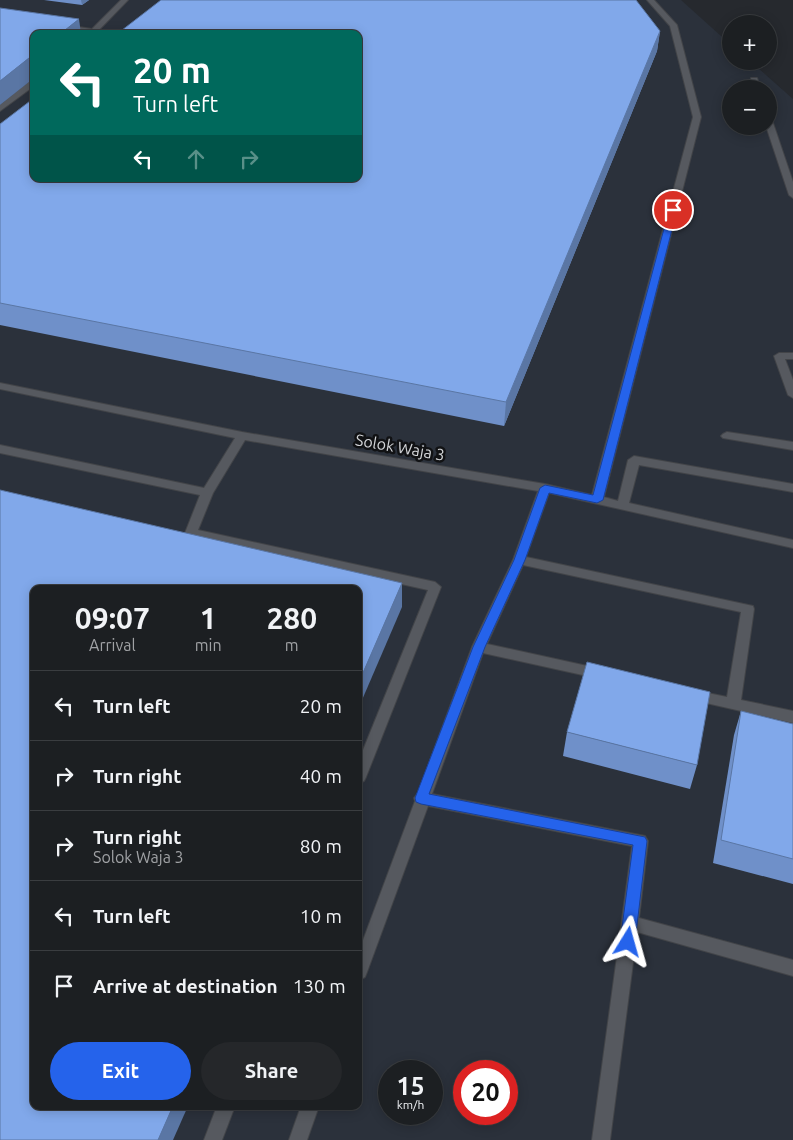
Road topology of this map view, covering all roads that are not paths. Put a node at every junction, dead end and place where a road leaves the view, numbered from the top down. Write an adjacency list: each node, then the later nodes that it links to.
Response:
1 (125, 0): 5 (street)
2 (650, 0): 20 (street)
3 (57, 26): 4 (street)
4 (81, 30)
5 (95, 30)
6 (30, 85): 7 (street)
7 (0, 109)
8 (773, 135): 9 (street)
9 (793, 195)
10 (793, 356): 12 (street)
11 (0, 386): 13 (street, Solok Waja 3)
12 (793, 395)
13 (242, 436): 17 (street, Solok Waja 3); 19 (street)
14 (726, 436): 15 (street)
15 (793, 446)
16 (0, 449): 19 (street)
17 (545, 488): 20 (street, Solok Waja 3); 23 (street)
18 (793, 488): 21 (street)
19 (207, 493): 29 (street)
20 (597, 500): 21 (street, Solok Waja 3)
21 (623, 506): 22 (street, Solok Waja 3)
22 (793, 544)
23 (519, 560): 24 (street); 27 (street)
24 (479, 647): 25 (street); 30 (street)
25 (611, 676)
26 (677, 691): 27 (street)
27 (734, 704): 28 (street)
28 (793, 717)
29 (362, 770)
30 (421, 798): 31 (street); 32 (street)
31 (630, 923): 33 (street); 38 (street)
32 (362, 964)
33 (793, 968)
34 (224, 1110): 36 (street)
35 (309, 1110): 37 (street)
36 (213, 1140)
37 (298, 1140)
38 (600, 1140)

